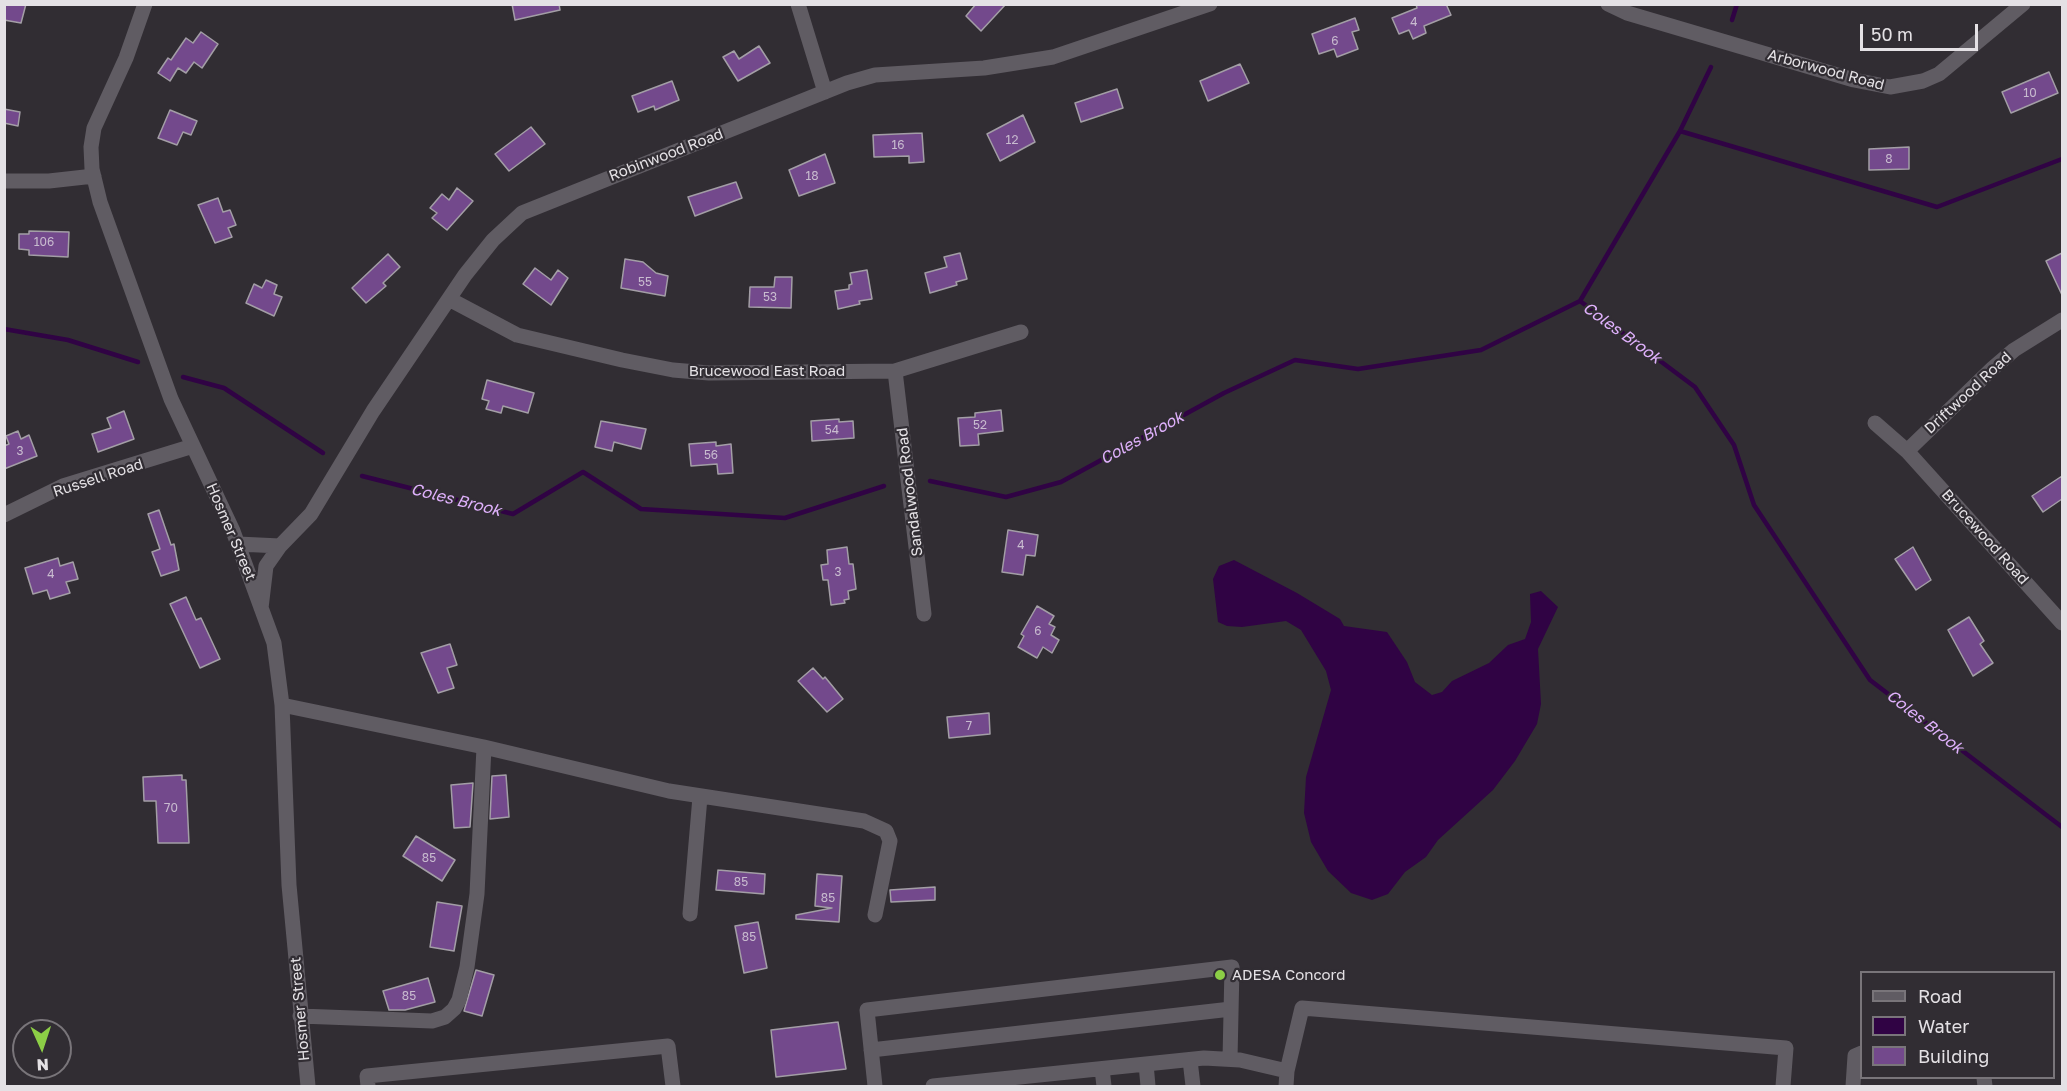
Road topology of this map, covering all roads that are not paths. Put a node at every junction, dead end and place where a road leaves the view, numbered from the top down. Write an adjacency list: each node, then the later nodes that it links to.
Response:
1 (145, 4): 7 (street, Hosmer Street)
2 (798, 4): 6 (street)
3 (1210, 4): 6 (street, Robinwood Road)
4 (1608, 4): 5 (street, Arborwood Road)
5 (2023, 4)
6 (825, 92): 9 (street, Robinwood Road)
7 (94, 176): 8 (street); 14 (street, Hosmer Street)
8 (4, 181)
9 (449, 299): 12 (street, Brucewood East Road); 18 (street, Robinwood Road)
10 (2062, 320): 15 (street, Driftwood Road)
11 (1021, 332): 12 (street, Brucewood East Road)
12 (895, 370): 20 (street, Sandalwood Road)
13 (1875, 423): 15 (street, Brucewood Road)
14 (193, 446): 16 (street, Russell Road); 17 (street, Hosmer Street)
15 (1907, 451): 21 (street, Brucewood Road)
16 (4, 515)
17 (238, 544): 18 (street); 19 (street, Hosmer Street)
18 (280, 546): 19 (street, Robinwood Road)
19 (261, 608): 22 (street, Hosmer Street)
20 (924, 614)
21 (2062, 623)
22 (282, 705): 23 (street); 28 (street, Hosmer Street)
23 (484, 747): 24 (street); 28 (street)
24 (700, 797): 25 (street); 26 (street)
25 (690, 914)
26 (875, 915)
27 (1231, 1009): 29 (street); 29 (street); 31 (street)
28 (300, 1016): 38 (street, Hosmer Street)
29 (872, 1050): 41 (street)
30 (1860, 1054): 47 (street)
31 (1230, 1059): 32 (street); 35 (street)
32 (1190, 1060): 33 (street); 45 (street)
33 (1146, 1064): 34 (street); 44 (street)
34 (1102, 1069): 36 (street); 43 (street)
35 (1286, 1079): 46 (street)
36 (1059, 1080): 37 (street)
37 (955, 1085): 42 (street)
38 (308, 1086)
39 (368, 1086): 40 (street)
40 (673, 1086)
41 (875, 1086)
42 (933, 1086)
43 (1104, 1086)
44 (1148, 1086)
45 (1193, 1086)
46 (1783, 1086)
47 (1853, 1086)

